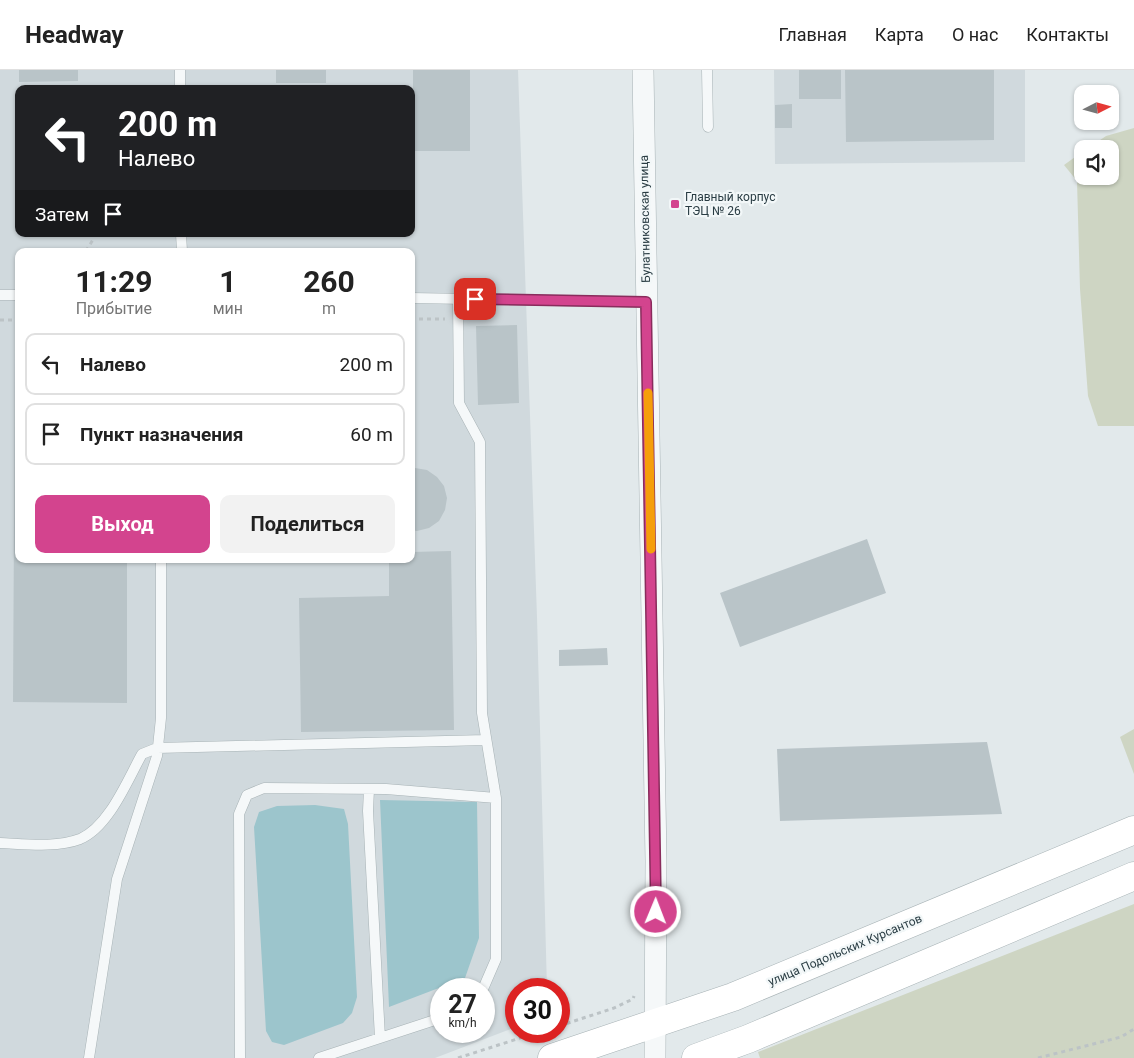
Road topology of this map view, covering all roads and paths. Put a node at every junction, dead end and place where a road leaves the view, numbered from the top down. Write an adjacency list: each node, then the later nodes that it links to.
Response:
1 (180, 70): 4 (lane)
2 (642, 70): 12 (street, Булатниковская улица)
3 (707, 70): 5 (lane)
4 (180, 85)
5 (708, 126)
6 (94, 238): 7 (path)
7 (88, 248)
8 (0, 295): 9 (lane)
9 (15, 295)
10 (415, 298): 11 (lane)
11 (458, 298): 12 (lane); 14 (lane)
12 (646, 302): 29 (street, Булатниковская улица)
13 (415, 319): 14 (path)
14 (458, 319): 18 (lane)
15 (0, 320): 16 (path)
16 (15, 320)
17 (161, 563): 19 (lane)
18 (486, 740): 19 (lane); 21 (lane)
19 (158, 748): 23 (lane); 33 (lane)
20 (369, 789): 21 (lane); 31 (lane); 34 (lane)
21 (496, 798): 25 (lane)
22 (1134, 830): 29 (main road, улица Подольских Курсантов)
23 (0, 843)
24 (1134, 876): 39 (main road)
25 (488, 978)
26 (635, 991): 28 (path)
27 (430, 1022): 31 (lane)
28 (570, 1022)
29 (655, 1025): 37 (main road, улица Подольских Курсантов); 38 (street, Булатниковская улица)
30 (1134, 1029): 40 (path)
31 (380, 1038): 35 (lane)
32 (505, 1043): 36 (path)
33 (89, 1058)
34 (240, 1058)
35 (319, 1058)
36 (458, 1058)
37 (552, 1058)
38 (655, 1058)
39 (696, 1058)
40 (1038, 1058)

